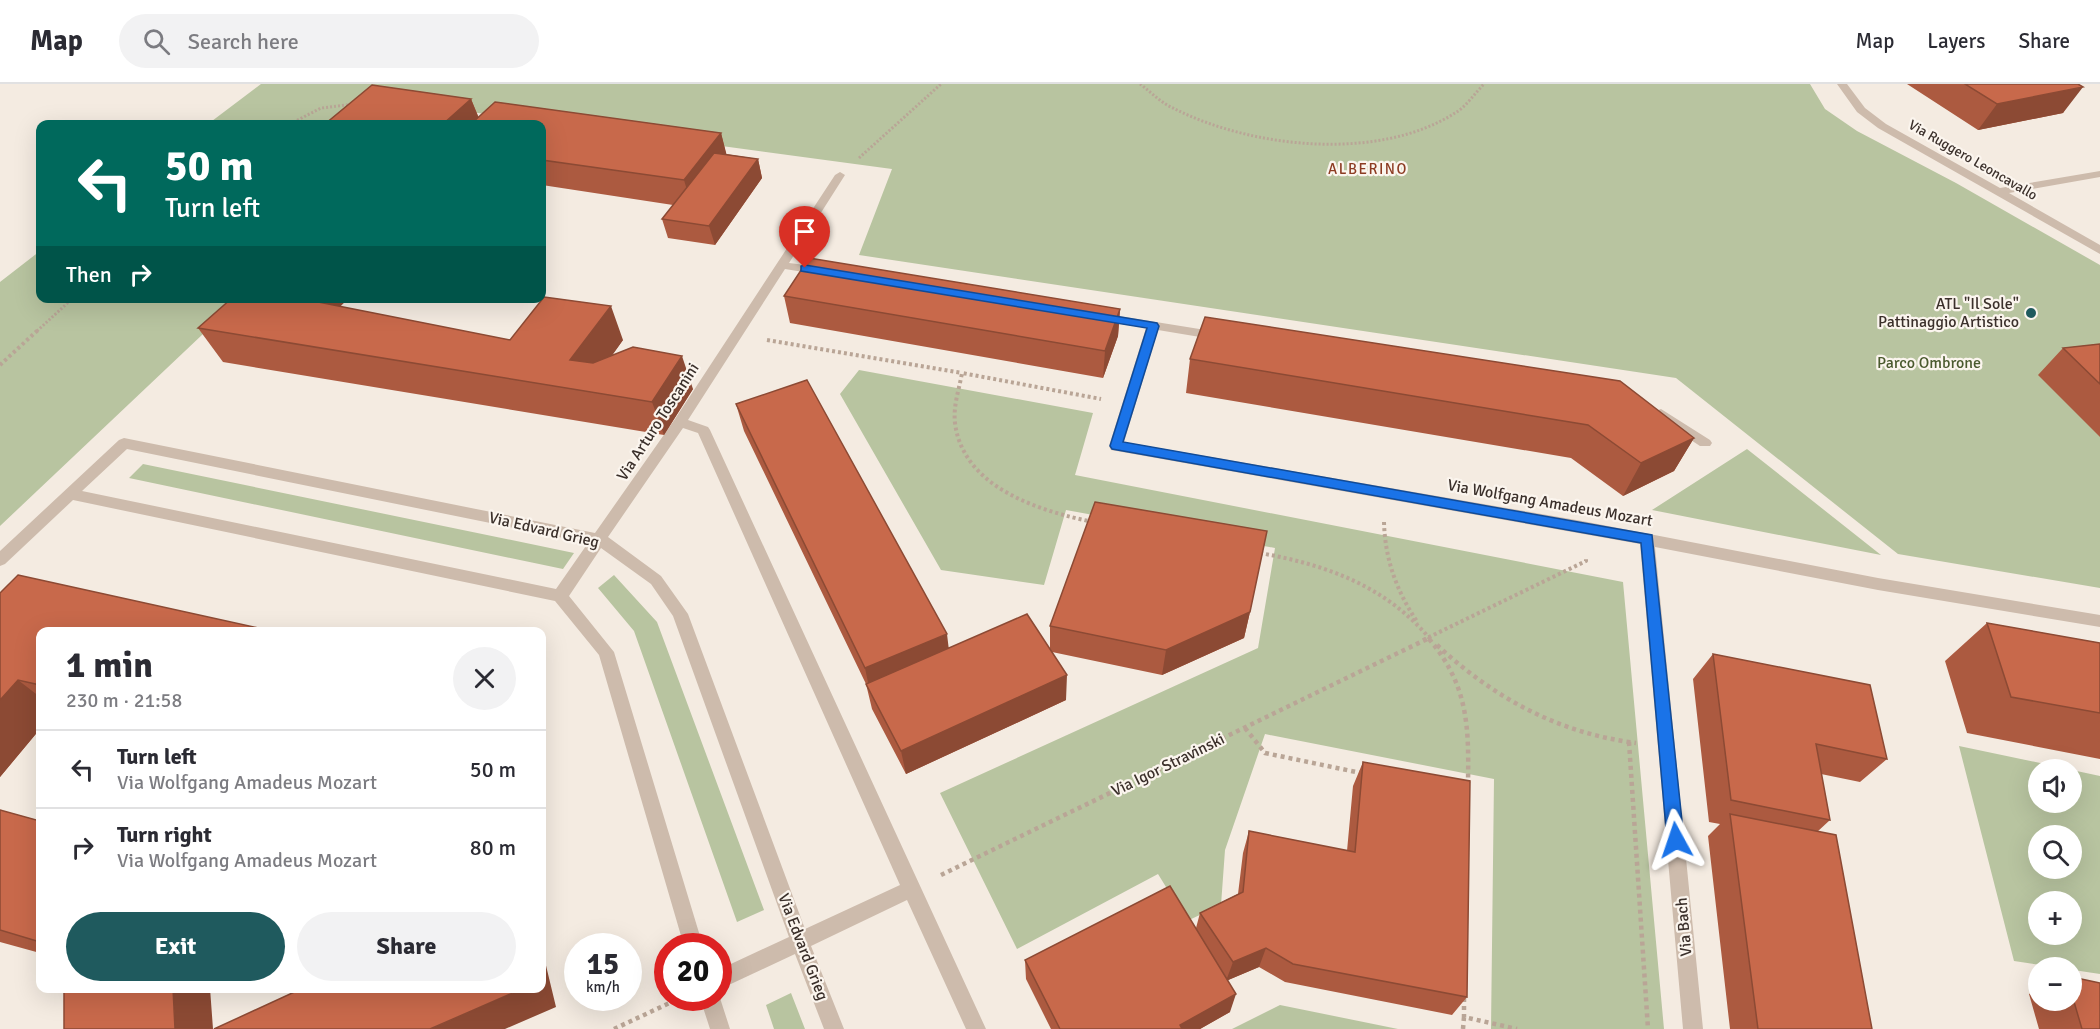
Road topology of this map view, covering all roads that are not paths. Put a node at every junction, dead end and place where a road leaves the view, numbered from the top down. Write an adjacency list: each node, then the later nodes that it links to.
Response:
1 (1842, 84): 4 (street, Via Ruggero Leoncavallo)
2 (2100, 174): 4 (street)
3 (840, 175): 6 (street, Via Arturo Toscanini)
4 (1998, 192): 5 (street, Via Ruggero Leoncavallo)
5 (2100, 250)
6 (781, 265): 7 (street); 12 (street, Via Arturo Toscanini)
7 (839, 274)
8 (1083, 314): 9 (street)
9 (1153, 326): 10 (street); 15 (street, Via Wolfgang Amadeus Mozart)
10 (1234, 339)
11 (1651, 408): 13 (street)
12 (680, 422): 16 (street, Via Arturo Toscanini); 20 (street)
13 (1706, 443)
14 (70, 494): 16 (street, Via Edvard Grieg); 17 (street); 18 (street)
15 (1647, 539): 19 (street, Via Wolfgang Amadeus Mozart); 28 (street, Via Bach)
16 (601, 540): 18 (street, Via Arturo Toscanini); 22 (street, Via Edvard Grieg)
17 (0, 560)
18 (560, 596): 21 (street)
19 (2100, 621)
20 (911, 889): 22 (street); 27 (street)
21 (690, 933)
22 (800, 942): 23 (street); 26 (street, Via Edvard Grieg)
23 (732, 974)
24 (714, 1011): 25 (street)
25 (720, 1029)
26 (834, 1029)
27 (976, 1029)
28 (1694, 1029)

